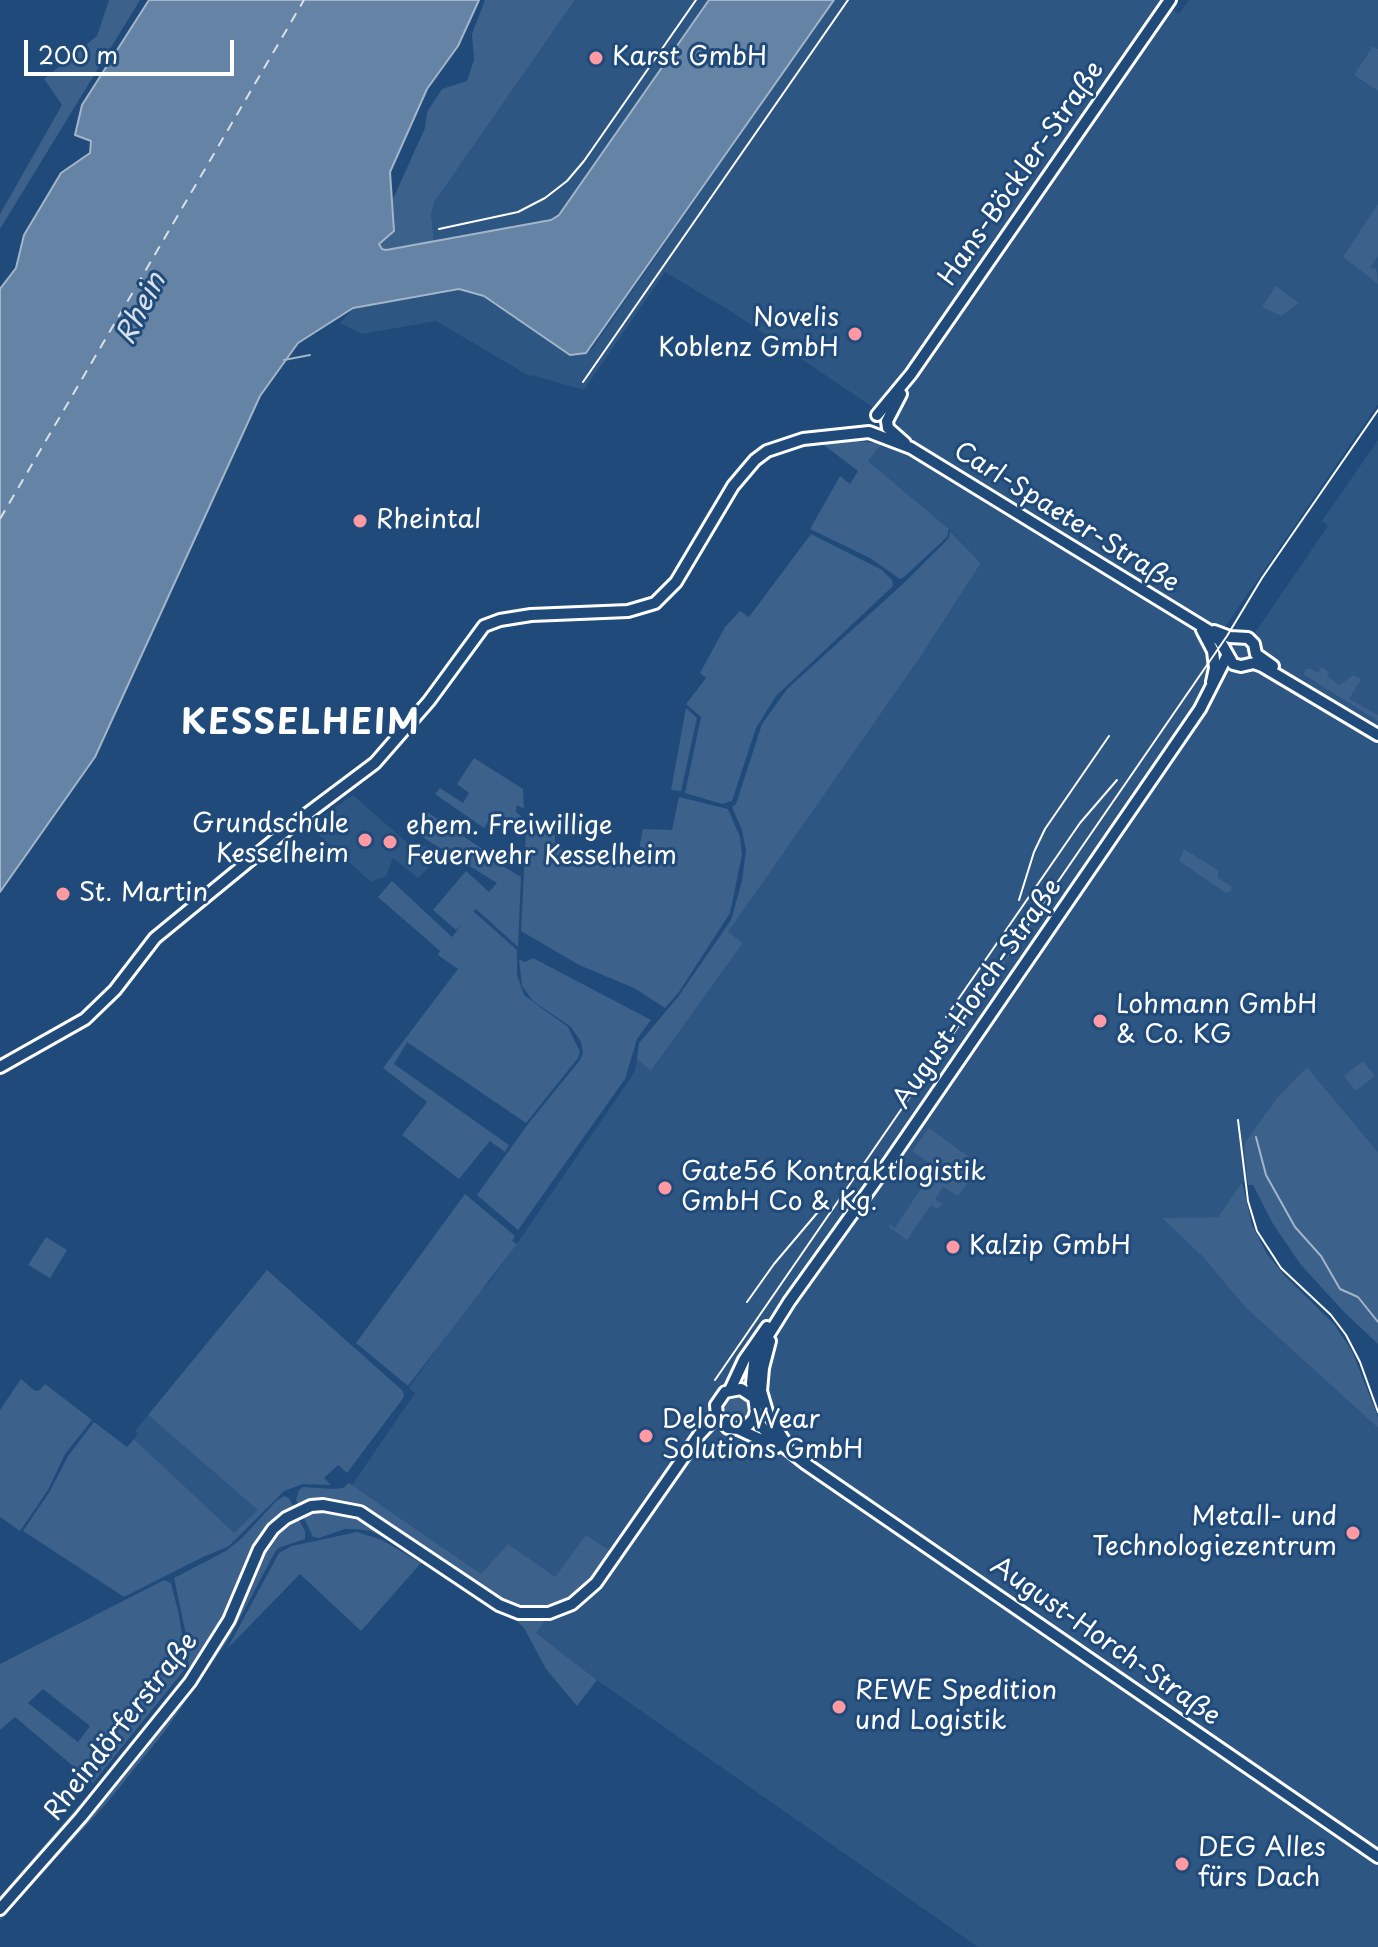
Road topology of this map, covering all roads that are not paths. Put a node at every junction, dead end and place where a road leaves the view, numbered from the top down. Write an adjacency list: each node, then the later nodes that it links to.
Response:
1 (1170, 0): 2 (main road, Hans-Böckler-Straße)
2 (880, 426): 3 (main road, Carl-Spaeter-Straße); 10 (main road)
3 (1203, 628): 4 (main road, Carl-Spaeter-Straße); 5 (main road, Carl-Spaeter-Straße); 7 (main road, August-Horch-Straße)
4 (1236, 637): 5 (main road); 6 (main road, Carl-Spaeter-Straße)
5 (1227, 653): 6 (main road, Carl-Spaeter-Straße); 7 (main road, August-Horch-Straße)
6 (1248, 661): 8 (main road, August-Horch-Straße); 9 (main road, Carl-Spaeter-Straße)
7 (1211, 688): 8 (main road, August-Horch-Straße)
8 (1200, 709): 11 (main road, August-Horch-Straße)
9 (1378, 735)
10 (0, 1067)
11 (789, 1302): 12 (main road, August-Horch-Straße); 13 (main road, August-Horch-Straße)
12 (775, 1326): 14 (main road, August-Horch-Straße); 19 (main road)
13 (730, 1390): 14 (main road); 15 (main road, August-Horch-Straße)
14 (753, 1397): 16 (main road, August-Horch-Straße)
15 (717, 1416): 17 (main road, August-Horch-Straße); 18 (main road, Rheindörferstraße)
16 (754, 1418): 17 (main road); 19 (main road, August-Horch-Straße)
17 (733, 1428): 18 (main road); 19 (main road, August-Horch-Straße)
18 (694, 1442): 21 (main road, Rheindörferstraße)
19 (806, 1464): 20 (main road, August-Horch-Straße)
20 (1378, 1857)
21 (0, 1909)

